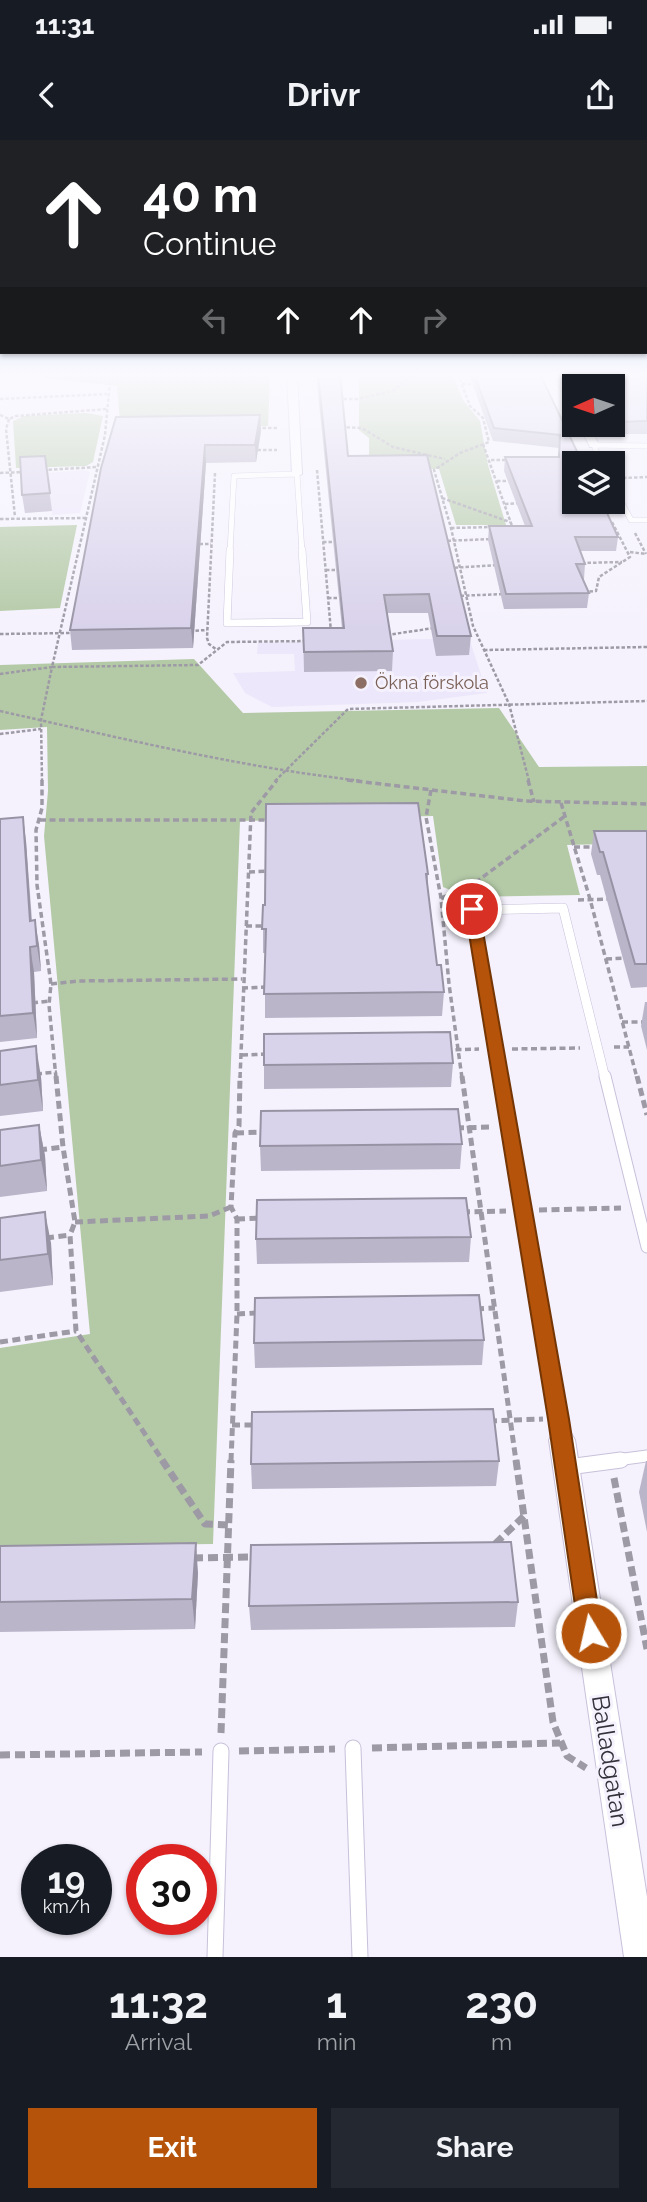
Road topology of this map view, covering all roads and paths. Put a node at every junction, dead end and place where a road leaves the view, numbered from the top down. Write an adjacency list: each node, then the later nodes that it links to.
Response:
1 (10, 459): 9 (path)
2 (99, 459): 8 (path)
3 (296, 459): 12 (street)
4 (445, 459): 17 (path)
5 (491, 460): 6 (path); 16 (path)
6 (512, 460)
7 (316, 461): 23 (path)
8 (98, 467): 9 (path); 26 (path)
9 (11, 472): 10 (path); 25 (path)
10 (0, 473)
11 (215, 473): 41 (path)
12 (297, 474): 12 (lane)
13 (647, 477): 14 (path)
14 (625, 478)
15 (523, 480): 16 (path)
16 (497, 481): 19 (path)
17 (442, 498): 22 (path); 29 (path)
18 (529, 503): 19 (path)
19 (505, 504): 29 (path)
20 (625, 509): 28 (lane)
21 (435, 515): 22 (path)
22 (447, 515): 31 (path)
23 (320, 516): 24 (path); 38 (path)
24 (333, 516)
25 (15, 517): 26 (path); 27 (path)
26 (88, 518): 57 (path)
27 (0, 519)
28 (647, 520)
29 (510, 522): 31 (path)
30 (601, 526): 33 (path)
31 (451, 528): 37 (path)
32 (634, 528): 34 (path)
33 (619, 536): 34 (path); 42 (path)
34 (637, 536): 43 (path)
35 (499, 539): 37 (path)
36 (441, 541): 37 (path)
37 (454, 541): 48 (path)
38 (323, 542): 39 (path); 49 (path)
39 (349, 542)
40 (185, 544): 41 (path)
41 (211, 544): 60 (path)
42 (630, 552): 43 (path); 44 (path)
43 (647, 554)
44 (623, 562): 45 (path); 51 (path)
45 (570, 563)
46 (504, 565): 48 (path)
47 (447, 568): 48 (path)
48 (460, 568): 54 (path)
49 (326, 570): 50 (path); 55 (path)
50 (339, 570)
51 (583, 592)
52 (506, 594): 54 (path)
53 (453, 596): 54 (path)
54 (467, 596): 70 (path)
55 (327, 598): 56 (path); 66 (path)
56 (355, 598)
57 (65, 602): 58 (path); 63 (path)
58 (78, 602)
59 (441, 628): 65 (path)
60 (207, 630): 61 (path); 69 (path)
61 (180, 631)
62 (86, 632): 63 (path)
63 (59, 633): 64 (path); 71 (path)
64 (0, 634)
65 (384, 635)
66 (334, 639)
67 (310, 641): 69 (path)
68 (647, 647): 70 (path)
69 (217, 650): 71 (path)
70 (484, 650): 74 (path)
71 (52, 667): 72 (path); 76 (path)
72 (0, 674)
73 (647, 701): 74 (path)
74 (509, 704): 79 (path); 81 (path)
75 (0, 711): 76 (path)
76 (41, 720): 77 (path); 79 (path)
77 (41, 729): 78 (path); 87 (path)
78 (0, 734)
79 (285, 772): 80 (path); 88 (path)
80 (431, 790): 81 (path); 86 (path)
81 (534, 802): 82 (path)
82 (561, 803): 83 (path); 84 (path)
83 (647, 804)
84 (565, 816): 93 (path); 100 (path)
85 (413, 817): 86 (path)
86 (426, 817): 95 (path)
87 (40, 820): 88 (path); 90 (path)
88 (250, 820): 89 (path); 97 (path)
89 (277, 820)
90 (36, 834): 91 (path); 98 (path)
91 (24, 835)
92 (610, 846): 93 (path)
93 (574, 847): 101 (path)
94 (422, 869): 95 (path)
95 (435, 869): 100 (path)
96 (275, 871): 97 (path)
97 (249, 872): 105 (path)
98 (37, 885): 99 (path); 107 (path)
99 (24, 886)
100 (441, 898): 104 (path)
101 (590, 899): 102 (path); 110 (path)
102 (612, 899)
103 (430, 924): 104 (path)
104 (443, 924): 113 (path)
105 (246, 926): 106 (path); 111 (path)
106 (272, 926)
107 (44, 939): 108 (path); 114 (path)
108 (33, 940)
109 (633, 958): 110 (path)
110 (606, 959): 120 (path)
111 (243, 979): 114 (path); 116 (path)
112 (435, 984): 113 (path)
113 (449, 984): 125 (path)
114 (51, 985): 117 (path)
115 (270, 987): 116 (path)
116 (242, 988): 127 (path)
117 (49, 1001): 118 (path); 128 (path)
118 (25, 1004)
119 (647, 1021): 120 (path)
120 (622, 1022): 121 (path)
121 (629, 1047): 122 (path); 130 (path)
122 (597, 1048): 123 (path); 123 (lane); 140 (lane)
123 (496, 1049): 125 (path); 132 (lane)
124 (433, 1050): 125 (path)
125 (460, 1050): 134 (path)
126 (283, 1054): 127 (path)
127 (242, 1055): 136 (path)
128 (57, 1072): 129 (path); 137 (path)
129 (34, 1074)
130 (644, 1096): 131 (path)
131 (647, 1115)
132 (509, 1127): 134 (path); 141 (lane)
133 (443, 1128): 134 (path)
134 (471, 1128): 142 (path)
135 (276, 1132): 136 (path)
136 (235, 1133): 139 (path)
137 (63, 1147): 138 (path); 146 (path)
138 (25, 1152)
139 (232, 1207): 145 (path); 146 (path)
140 (637, 1207): 141 (path); 149 (lane)
141 (523, 1210): 142 (path); 160 (lane)
142 (482, 1211): 143 (path); 150 (path)
143 (455, 1212)
144 (265, 1218): 145 (path)
145 (237, 1219): 153 (path)
146 (75, 1222): 147 (path)
147 (70, 1235): 148 (path); 154 (path)
148 (35, 1239)
149 (647, 1247)
150 (495, 1308): 151 (path); 156 (path)
151 (468, 1309)
152 (264, 1313): 153 (path)
153 (237, 1314): 158 (path)
154 (76, 1331): 155 (path); 164 (path)
155 (0, 1342)
156 (512, 1420): 157 (path); 160 (path); 163 (path)
157 (484, 1421)
158 (232, 1425): 159 (path); 164 (path)
159 (260, 1425)
160 (562, 1442): 162 (lane); 175 (street, Balladgatan)
161 (647, 1456): 162 (lane)
162 (611, 1461): 169 (path)
163 (525, 1516): 165 (path); 171 (path)
164 (228, 1525): 168 (path)
165 (487, 1551)
166 (268, 1556): 168 (path)
167 (187, 1558): 168 (path)
168 (227, 1558): 173 (path)
169 (644, 1621): 170 (path)
170 (647, 1649)
171 (560, 1743): 172 (path); 175 (path)
172 (353, 1748): 173 (path); 177 (lane)
173 (221, 1751): 174 (path); 176 (lane)
174 (0, 1755)
175 (611, 1771): 178 (street, Balladgatan)
176 (215, 1957)
177 (360, 1957)
178 (640, 1957)

